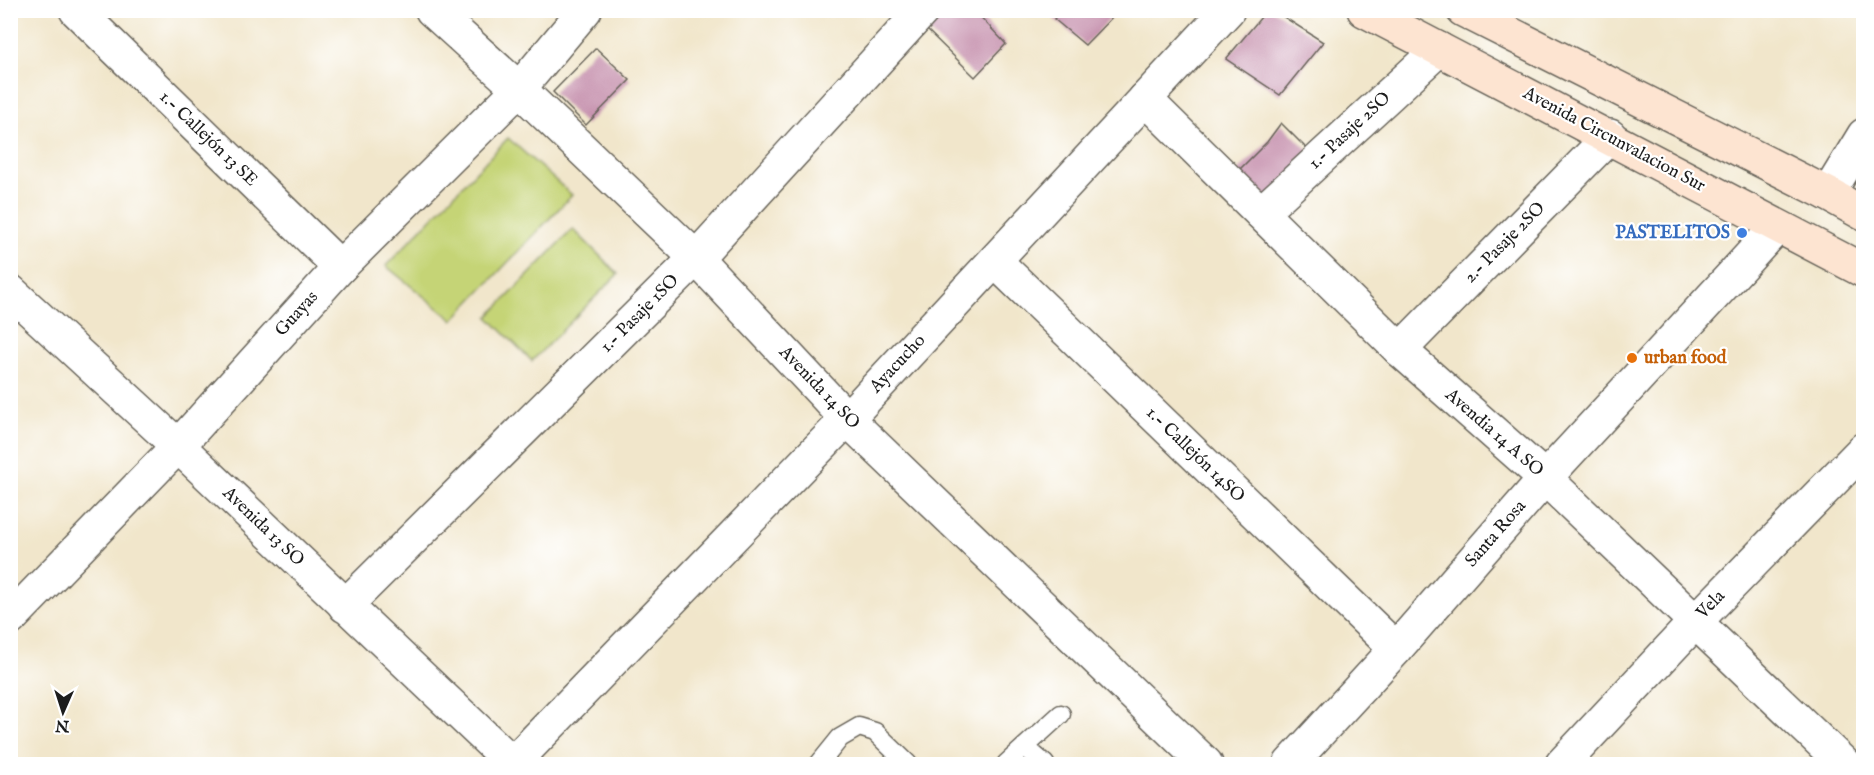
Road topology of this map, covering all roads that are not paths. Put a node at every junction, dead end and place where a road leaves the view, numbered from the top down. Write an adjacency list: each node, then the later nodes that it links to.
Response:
1 (75, 10): 19 (street, 1.- Callejón 13 SE)
2 (432, 10): 9 (street, Avenida 14 SO)
3 (585, 10): 9 (street, Guayas)
4 (923, 10): 17 (street, 1.- Pasaje 1SO)
5 (1228, 10): 10 (street, Ayacucho)
6 (1463, 10): 13 (main road)
7 (1379, 14): 8 (main road, Avenida Circunvalacion Sur)
8 (1439, 49): 12 (main road, Avenida Circunvalacion Sur); 14 (street, 1.- Pasaje 2SO)
9 (519, 89): 17 (street, Avenida 14 SO); 19 (street, Guayas)
10 (1145, 99): 14 (street, Avendia 14 A SO); 18 (street, Ayacucho)
11 (1863, 135): 13 (street)
12 (1610, 136): 16 (main road, Avenida Circunvalacion Sur); 22 (street, 2.- Pasaje 2SO)
13 (1828, 194): 15 (main road)
14 (1261, 213): 22 (street, Avendia 14 A SO)
15 (1863, 214)
16 (1777, 227): 20 (main road, Avenida Circunvalacion Sur); 26 (street, Santa Rosa)
17 (696, 258): 23 (street, Avenida 14 SO); 27 (street, 1.- Pasaje 1SO)
18 (995, 261): 23 (street, Ayacucho); 30 (street, 1.- Callejón 14SO)
19 (340, 267): 24 (street, Guayas)
20 (1863, 271)
21 (10, 291): 24 (street, Avenida 13 SO)
22 (1400, 350): 26 (street, Avendia 14 A SO)
23 (847, 419): 33 (street, Ayacucho); 38 (street, Avenida 14 SO)
24 (178, 446): 27 (street, Avenida 13 SO); 28 (street, Guayas)
25 (1863, 449): 29 (street, Vela)
26 (1545, 478): 29 (street, Avendia 14 A SO); 30 (street, Santa Rosa)
27 (345, 606): 33 (street, Avenida 13 SO)
28 (10, 619)
29 (1696, 621): 40 (street, Vela); 41 (street, Avendia 14 A SO)
30 (1396, 649): 39 (street, Santa Rosa)
31 (1061, 714): 32 (lane)
32 (1025, 747): 36 (lane); 37 (lane)
33 (513, 764)
34 (819, 765): 35 (lane)
35 (908, 765)
36 (1006, 765)
37 (1045, 765)
38 (1206, 765)
39 (1290, 765)
40 (1562, 765)
41 (1844, 765)

